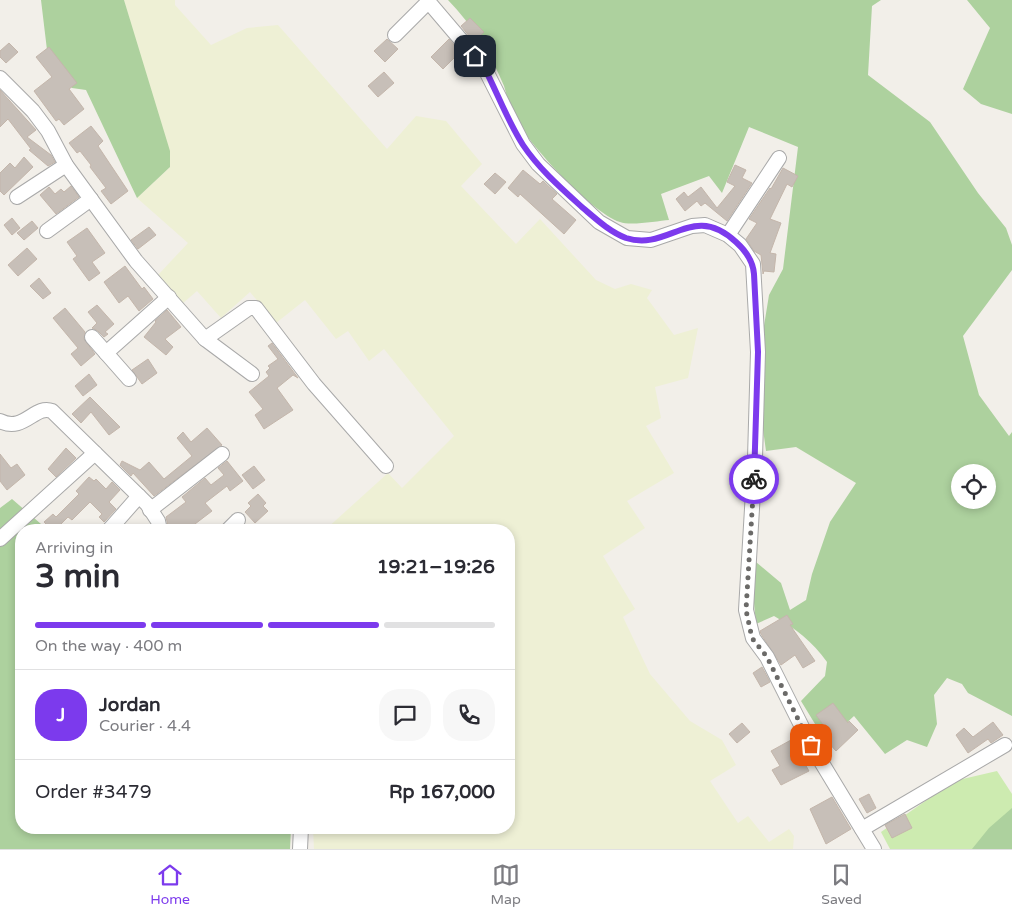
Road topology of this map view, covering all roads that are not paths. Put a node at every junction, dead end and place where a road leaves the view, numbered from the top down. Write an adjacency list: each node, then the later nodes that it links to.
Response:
1 (428, 1): 2 (street); 9 (street)
2 (395, 35)
3 (0, 78): 5 (street)
4 (779, 158): 9 (street)
5 (66, 165): 6 (street); 7 (street)
6 (17, 197)
7 (91, 199): 8 (street); 10 (street)
8 (47, 231)
9 (728, 235): 28 (street)
10 (169, 297): 12 (street); 13 (street)
11 (92, 337): 13 (street)
12 (206, 339): 14 (street); 19 (street)
13 (106, 353): 15 (street)
14 (252, 374)
15 (129, 379)
16 (0, 421): 17 (street)
17 (95, 453): 20 (street); 22 (street)
18 (222, 454): 21 (street)
19 (386, 466)
20 (138, 496): 21 (street); 23 (street)
21 (150, 510): 24 (street)
22 (17, 524)
23 (114, 524)
24 (159, 524)
25 (15, 526): 26 (street)
26 (0, 540)
27 (1005, 745): 28 (street)
28 (862, 829): 31 (street)
29 (301, 834): 30 (street)
30 (300, 849)
31 (874, 849)

